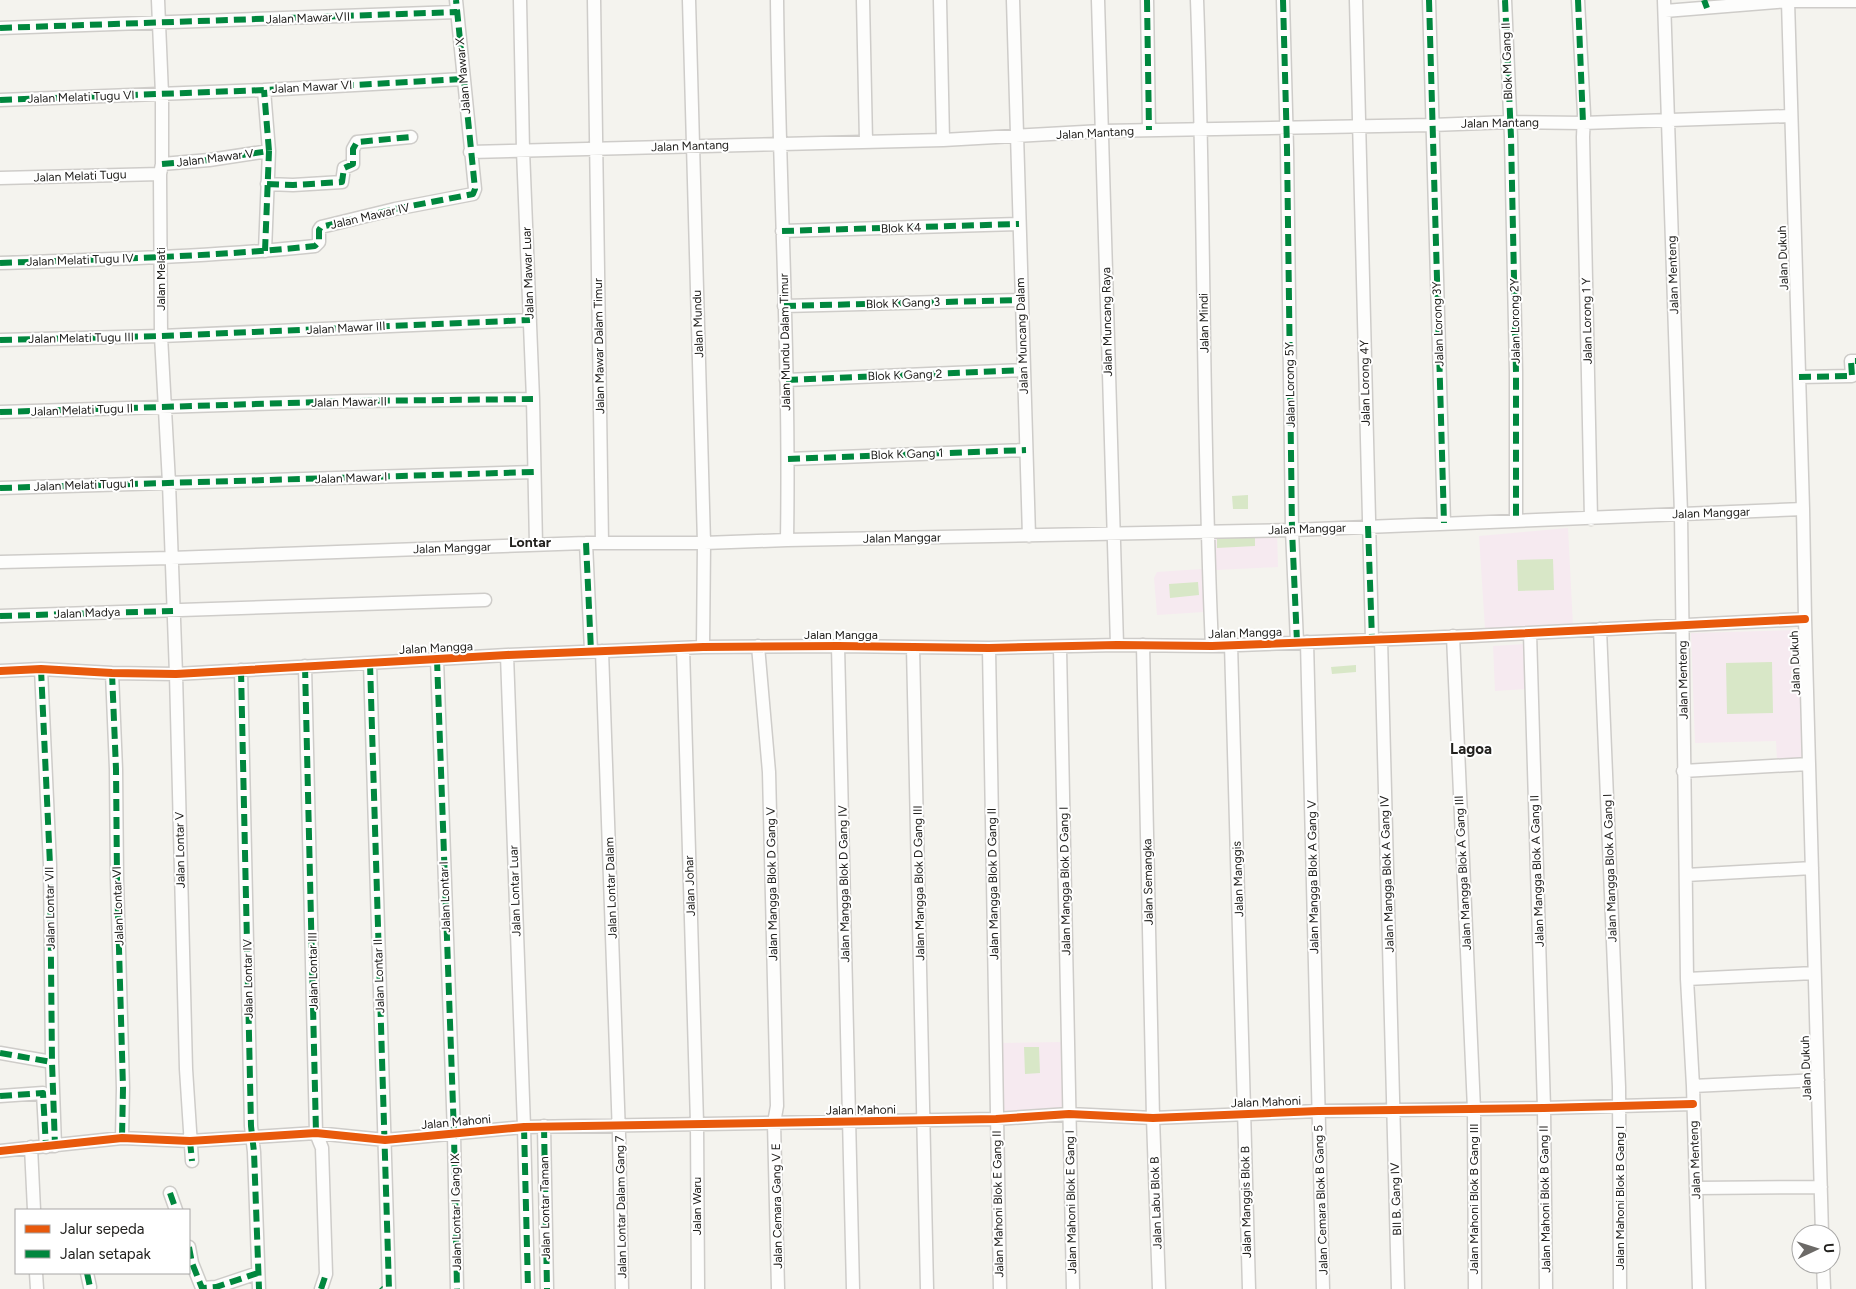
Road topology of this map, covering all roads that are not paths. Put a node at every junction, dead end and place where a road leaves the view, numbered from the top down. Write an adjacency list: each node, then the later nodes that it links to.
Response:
1 (158, 0): 22 (street, Jalan Melati)
2 (520, 0): 45 (street, Jalan Mawar Luar)
3 (594, 0): 44 (street, Jalan Mawar Dalam Timur)
4 (689, 0): 43 (street, Jalan Mundu)
5 (777, 0): 42 (street, Jalan Mundu Dalam Timur)
6 (863, 0): 41 (street)
7 (940, 0): 40 (street)
8 (1013, 0): 39 (street, Jalan Muncang Dalam)
9 (1098, 0): 37 (street, Jalan Muncang Raya)
10 (1147, 0): 35 (street)
11 (1197, 0): 36 (street, Jalan Mindi)
12 (1283, 0): 34 (street, Jalan Lorong 5Y)
13 (1356, 0): 33 (street, Jalan Lorong 4Y)
14 (1429, 0): 32 (street, Jalan Lorong 3Y)
15 (1505, 0): 30 (street, Blok M Gang II)
16 (1578, 0): 31 (street, Jalan Lorong 1 Y)
17 (1856, 0): 18 (street)
18 (1788, 1): 19 (street); 28 (street, Jalan Dukuh)
19 (1705, 4): 21 (street)
20 (456, 6): 22 (street, Jalan Mawar VII); 24 (street, Jalan Mawar X)
21 (1664, 6): 29 (street, Jalan Menteng)
22 (159, 23): 23 (street, Jalan Mawar VII); 26 (street, Jalan Melati)
23 (0, 28)
24 (463, 79): 25 (street, Jalan Mawar VI); 47 (street, Jalan Mawar X)
25 (264, 90): 26 (street, Jalan Mawar VI); 46 (street, Jalan Mawar V)
26 (162, 94): 27 (street, Jalan Melati Tugu VI); 48 (street, Jalan Melati)
27 (0, 100)
28 (1790, 116): 29 (street, Jalan Mantang); 64 (street, Jalan Dukuh)
29 (1667, 121): 31 (street, Jalan Mantang); 75 (street, Jalan Menteng)
30 (1510, 122): 31 (street, Jalan Mantang); 32 (street, Jalan Mantang); 77 (street, Jalan Lorong 2Y)
31 (1583, 123): 76 (street, Jalan Lorong 1 Y)
32 (1432, 125): 33 (street, Jalan Mantang); 78 (street, Jalan Lorong 3Y)
33 (1358, 126): 34 (street, Jalan Mantang); 79 (street, Jalan Lorong 4Y)
34 (1287, 127): 36 (street, Jalan Mantang); 80 (street, Jalan Lorong 5Y)
35 (1149, 130): 36 (street, Jalan Mantang); 37 (street, Jalan Mantang)
36 (1202, 130): 81 (street, Jalan Mindi)
37 (1102, 131): 39 (street, Jalan Mantang); 82 (street, Jalan Muncang Raya)
38 (411, 137): 50 (street)
39 (1018, 137): 40 (street, Jalan Mantang); 52 (street, Jalan Muncang Dalam)
40 (943, 140): 41 (street, Jalan Mantang)
41 (866, 141): 42 (street, Jalan Mantang)
42 (780, 143): 43 (street, Jalan Mantang); 53 (street, Jalan Mundu Dalam Timur)
43 (693, 145): 44 (street, Jalan Mantang); 87 (street, Jalan Mundu)
44 (596, 149): 45 (street, Jalan Mantang); 86 (street, Jalan Mawar Dalam Timur)
45 (523, 150): 47 (street); 59 (street, Jalan Mawar Luar)
46 (269, 151): 48 (street, Jalan Mawar V); 50 (street, Jalan Mawar V)
47 (470, 152): 51 (street, Jalan Mawar X)
48 (161, 169): 49 (street, Jalan Melati Tugu); 55 (street, Jalan Melati)
49 (0, 178)
50 (267, 184): 54 (street, Jalan Mawar V)
51 (473, 194): 54 (street, Jalan Mawar IV)
52 (1019, 224): 53 (street, Blok K4); 57 (street, Jalan Muncang Dalam)
53 (782, 231): 58 (street, Jalan Mundu Dalam Timur)
54 (265, 251): 55 (street, Jalan Mawar IV)
55 (160, 256): 56 (street, Jalan Melati Tugu IV); 60 (street, Jalan Melati)
56 (0, 264)
57 (1021, 300): 58 (street, Blok K Gang 3); 63 (street, Jalan Muncang Dalam)
58 (784, 306): 65 (street, Jalan Mundu Dalam Timur)
59 (530, 320): 60 (street, Jalan Mawar III); 66 (street, Jalan Mawar Luar)
60 (161, 336): 61 (street, Jalan Melati Tugu III); 67 (street, Jalan Melati)
61 (0, 340)
62 (1856, 361): 64 (street)
63 (1023, 370): 65 (street, Blok K Gang 2); 69 (street, Jalan Muncang Dalam)
64 (1799, 378): 74 (street, Jalan Dukuh)
65 (786, 380): 70 (street, Jalan Mundu Dalam Timur)
66 (532, 399): 67 (street, Jalan Mawar II); 71 (street, Jalan Mawar Luar)
67 (165, 407): 68 (street, Jalan Melati Tugu II); 72 (street, Jalan Melati)
68 (0, 412)
69 (1026, 450): 70 (street, Blok K Gang 1); 83 (street, Jalan Muncang Dalam)
70 (788, 458): 84 (street, Jalan Mundu Dalam Timur)
71 (534, 472): 72 (street, Jalan Mawar I); 88 (street, Jalan Mawar Luar)
72 (169, 483): 73 (street, Jalan Melati Tugu 1); 89 (street, Jalan Melati)
73 (0, 488)
74 (1803, 509): 75 (street, Jalan Manggar); 94 (street, Jalan Dukuh)
75 (1681, 514): 76 (street, Jalan Manggar); 95 (street, Jalan Menteng)
76 (1590, 518): 77 (street, Jalan Manggar)
77 (1516, 521): 78 (street, Jalan Manggar)
78 (1444, 524): 79 (street, Jalan Manggar)
79 (1368, 526): 80 (street, Jalan Manggar); 99 (street, Jalan Lorong 4Y)
80 (1292, 530): 81 (street, Jalan Manggar); 100 (street, Jalan Lorong 5Y)
81 (1207, 532): 82 (street, Jalan Manggar); 106 (street, Jalan Mindi)
82 (1112, 534): 83 (street, Jalan Manggar); 102 (street, Jalan Muncang Raya)
83 (1029, 536): 84 (street, Jalan Manggar)
84 (787, 540): 87 (street, Jalan Manggar)
85 (586, 543): 86 (street, Jalan Manggar); 88 (street, Jalan Manggar); 112 (street, Jalan Lontar Dalam)
86 (602, 543): 87 (street, Jalan Manggar)
87 (704, 543): 107 (street, Jalan Mundu)
88 (536, 545): 89 (street, Jalan Manggar)
89 (171, 558): 90 (street, Jalan Manggar); 92 (street, Jalan Lontar V)
90 (0, 562)
91 (485, 600): 92 (street, Jalan Madya)
92 (173, 611): 93 (street, Jalan Madya); 121 (street, Jalan Lontar V)
93 (0, 616)
94 (1805, 619): 95 (street, Jalan Mangga); 122 (street, Jalan Dukuh)
95 (1682, 625): 96 (street, Jalan Mangga); 123 (street, Jalan Menteng)
96 (1600, 629): 97 (street, Jalan Mangga); 134 (street, Jalan Mangga Blok A Gang I)
97 (1530, 633): 98 (street, Jalan Mangga); 135 (street, Jalan Mangga Blok A Gang II)
98 (1452, 636): 99 (street, Jalan Mangga); 136 (street, Jalan Mangga Blok A Gang III)
99 (1376, 639): 100 (street, Jalan Mangga); 137 (street, Jalan Mangga Blok A Gang IV)
100 (1302, 642): 101 (street, Jalan Mangga); 138 (street, Jalan Mangga Blok A Gang V)
101 (1231, 644): 106 (street, Jalan Mangga); 140 (street, Jalan Manggis)
102 (1117, 645): 103 (street, Jalan Mangga); 111 (street, Jalan Mangga)
103 (1143, 645): 106 (street, Jalan Mangga); 141 (street, Jalan Semangka)
104 (758, 646): 105 (street, Jalan Mangga); 107 (street, Jalan Mangga); 146 (street, Jalan Mangga Blok D Gang V)
105 (838, 646): 108 (street, Jalan Mangga); 144 (street, Jalan Mangga Blok D Gang IV)
106 (1212, 646)
107 (703, 647): 109 (street, Jalan Mangga)
108 (914, 647): 110 (street, Jalan Mangga); 143 (street, Jalan Mangga Blok D Gang III)
109 (683, 648): 112 (street, Jalan Mangga); 145 (street, Jalan Johar)
110 (989, 648): 111 (street, Jalan Mangga); 142 (street, Jalan Mangga Blok D Gang II)
111 (1060, 648): 139 (street, Jalan Mangga Blok D Gang I)
112 (596, 651): 113 (street, Jalan Mangga); 147 (street, Jalan Lontar Dalam)
113 (507, 655): 114 (street, Jalan Mangga); 149 (street, Jalan Lontar Luar)
114 (437, 659): 115 (street, Jalan Mangga); 151 (street, Jalan Lontar I)
115 (370, 663): 116 (street, Jalan Mangga); 154 (street, Jalan Lontar II)
116 (305, 666): 118 (street, Jalan Mangga); 150 (street, Jalan Lontar III)
117 (41, 669): 119 (street, Jalan Mangga); 120 (street, Jalan Mangga); 129 (street, Jalan Lontar VII)
118 (241, 670): 121 (street, Jalan Mangga); 152 (street, Jalan Lontar IV)
119 (0, 671)
120 (112, 673): 121 (street, Jalan Mangga); 153 (street, Jalan Lontar VI)
121 (176, 674): 155 (street, Jalan Lontar V)
122 (1809, 764): 123 (street); 124 (street, Jalan Dukuh)
123 (1684, 771): 125 (street, Jalan Menteng)
124 (1812, 868): 125 (street); 126 (street, Jalan Dukuh)
125 (1686, 875): 127 (street, Jalan Menteng)
126 (1814, 973): 127 (street); 130 (street, Jalan Dukuh)
127 (1687, 979): 131 (street, Jalan Menteng)
128 (0, 1053): 129 (street)
129 (52, 1062): 156 (street, Jalan Lontar VII)
130 (1818, 1080): 131 (street); 160 (street, Jalan Dukuh)
131 (1692, 1086): 133 (street, Jalan Menteng)
132 (0, 1096): 156 (street)
133 (1693, 1104): 134 (street, Jalan Mahoni); 161 (street, Jalan Menteng)
134 (1619, 1106): 135 (street, Jalan Mahoni); 192 (street, Jalan Mahoni Blok B Gang I)
135 (1544, 1108): 136 (street, Jalan Mahoni); 191 (street, Jalan Mahoni Blok B Gang II)
136 (1474, 1109): 137 (street, Jalan Mahoni); 190 (street, Jalan Mahoni Blok B Gang III)
137 (1393, 1110): 138 (street, Jalan Mahoni); 189 (street, BII B. Gang IV)
138 (1318, 1111): 140 (street, Jalan Mahoni); 188 (street, Jalan Cemara Blok B Gang 5)
139 (1069, 1114): 141 (street, Jalan Mahoni); 142 (street, Jalan Mahoni); 185 (street, Jalan Mahoni Blok E Gang I)
140 (1244, 1114): 141 (street, Jalan Mahoni); 187 (street, Jalan Manggis Blok B)
141 (1153, 1118): 186 (street, Jalan Labu Blok B)
142 (996, 1119): 143 (street, Jalan Mahoni); 184 (street, Jalan Mahoni Blok E Gang II)
143 (924, 1120): 144 (street, Jalan Mahoni); 183 (street, Jalan Mangga Blok D Gang III)
144 (848, 1122): 146 (street, Jalan Mahoni); 182 (street, Jalan Mangga Blok D Gang IV)
145 (697, 1123): 146 (street, Jalan Mahoni); 147 (street, Jalan Mahoni); 180 (street, Jalan Waru)
146 (774, 1123): 181 (street, Jalan Cemara Gang V E)
147 (619, 1125): 148 (street, Jalan Mahoni); 179 (street, Jalan Lontar Dalam Gang 7)
148 (544, 1126): 149 (street, Jalan Mahoni); 178 (street, Jalan Lontar Taman)
149 (524, 1127): 151 (street, Jalan Mahoni); 177 (street, Jalan Lontar Taman)
150 (316, 1133): 152 (street, Jalan Mahoni); 154 (street, Jalan Mahoni); 174 (street, Jalan Lontar III)
151 (454, 1134): 154 (street, Jalan Mahoni); 176 (street, Jalan Lontar I Gang IX)
152 (252, 1137): 155 (street, Jalan Mahoni); 167 (street, Jalan Lontar IV)
153 (122, 1138): 155 (street, Jalan Mahoni); 156 (street, Jalan Mahoni)
154 (385, 1140): 175 (street, Jalan Lontar II)
155 (190, 1141): 159 (street, Jalan Lontar V)
156 (51, 1146): 157 (street, Jalan Mahoni)
157 (31, 1147): 158 (street, Jalan Mahoni); 163 (street)
158 (0, 1151)
159 (192, 1161)
160 (1821, 1187): 161 (street); 165 (street, Jalan Dukuh)
161 (1696, 1188): 193 (street, Jalan Menteng)
162 (170, 1193): 164 (street)
163 (34, 1209)
164 (176, 1209)
165 (1822, 1224)
166 (190, 1252): 167 (street)
167 (258, 1273): 173 (street, Jalan Lontar IV)
168 (36, 1274): 172 (street)
169 (87, 1274): 171 (street)
170 (1823, 1274): 194 (street)
171 (90, 1287)
172 (37, 1289)
173 (258, 1289)
174 (321, 1289)
175 (383, 1289)
176 (457, 1289)
177 (528, 1289)
178 (547, 1289)
179 (622, 1289)
180 (698, 1289)
181 (778, 1289)
182 (853, 1289)
183 (927, 1289)
184 (1000, 1289)
185 (1073, 1289)
186 (1159, 1289)
187 (1249, 1289)
188 (1323, 1289)
189 (1398, 1289)
190 (1475, 1289)
191 (1546, 1289)
192 (1620, 1289)
193 (1699, 1289)
194 (1824, 1289)

